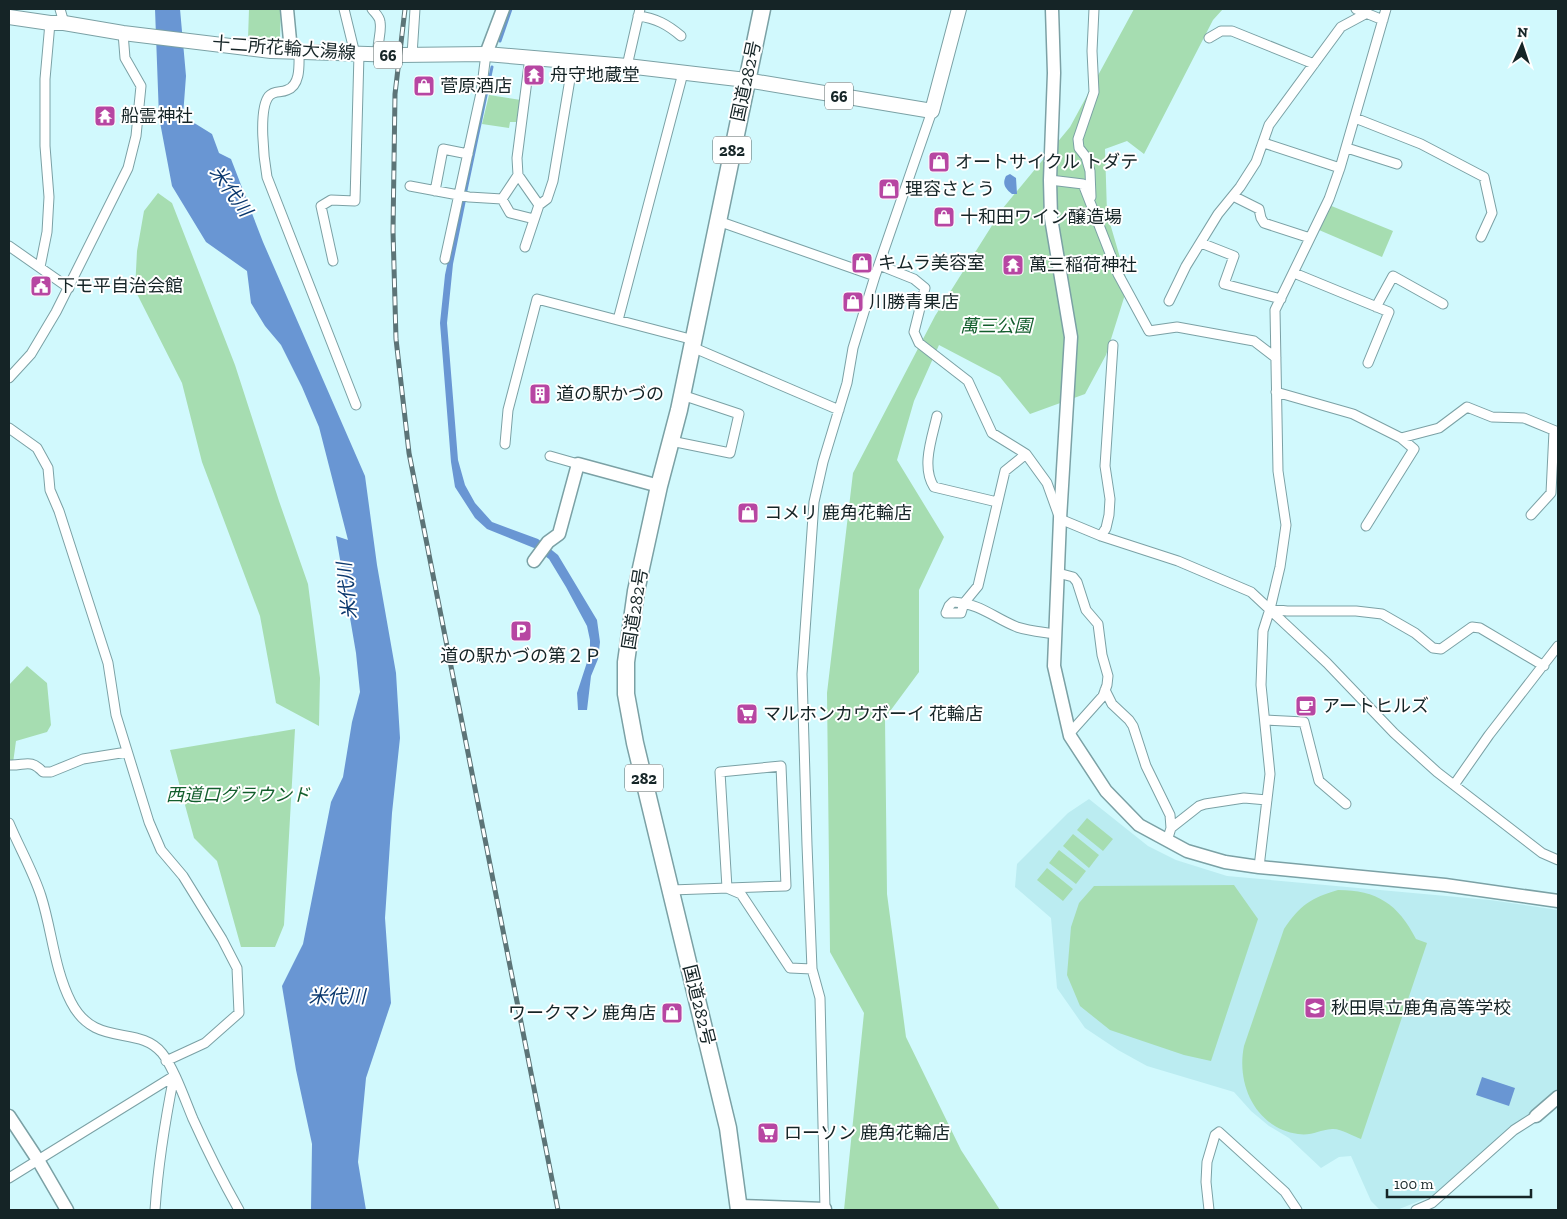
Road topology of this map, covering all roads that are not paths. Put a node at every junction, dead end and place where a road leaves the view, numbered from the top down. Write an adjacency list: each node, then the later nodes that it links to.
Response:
1 (287, 9): 20 (street)
2 (344, 9): 21 (street)
3 (372, 9): 22 (street)
4 (415, 9): 24 (street)
5 (503, 9): 23 (street)
6 (762, 9): 30 (highway, 国道282号 / 282)
7 (960, 9): 31 (main road)
8 (1052, 9): 39 (street)
9 (1094, 9): 46 (street)
10 (1356, 9): 13 (street)
11 (1386, 9): 16 (street)
12 (639, 12): 18 (street); 28 (street)
13 (1367, 13): 16 (street); 27 (street)
14 (9, 18): 15 (main road, 十二所花輪大湯線 / 66)
15 (58, 18): 17 (main road, 十二所花輪大湯線 / 66); 57 (street)
16 (1383, 20): 32 (street)
17 (123, 33): 20 (main road, 十二所花輪大湯線 / 66); 60 (street)
18 (681, 36)
19 (1209, 38): 27 (street)
20 (295, 52): 21 (main road, 十二所花輪大湯線 / 66); 73 (street)
21 (357, 54): 22 (main road, 十二所花輪大湯線 / 66); 55 (street)
22 (378, 54): 24 (main road, 十二所花輪大湯線 / 66)
23 (486, 54): 24 (main road, 十二所花輪大湯線 / 66); 25 (main road, 十二所花輪大湯線 / 66); 35 (street)
24 (412, 55)
25 (530, 57): 26 (main road, 十二所花輪大湯線 / 66); 38 (street)
26 (573, 61): 28 (main road, 十二所花輪大湯線 / 66); 45 (street)
27 (1314, 64): 33 (street)
28 (627, 66): 29 (main road, 十二所花輪大湯線 / 66)
29 (683, 73): 30 (main road, 十二所花輪大湯線 / 66); 65 (street)
30 (746, 80): 31 (main road, 十二所花輪大湯線 / 66); 48 (highway, 国道282号 / 282)
31 (932, 111): 56 (street)
32 (1355, 118): 34 (street); 49 (street)
33 (1264, 143): 37 (street); 43 (street)
34 (1347, 148): 36 (street); 37 (street)
35 (468, 154): 41 (street); 42 (street)
36 (1397, 164)
37 (1340, 168): 50 (street)
38 (518, 175): 44 (street); 45 (street)
39 (1050, 180): 46 (street); 87 (street)
40 (410, 186): 41 (street)
41 (435, 191): 42 (street)
42 (459, 194): 44 (street); 54 (street)
43 (1233, 196): 50 (street); 51 (street)
44 (502, 200): 47 (street)
45 (538, 205): 47 (street)
46 (1091, 206): 68 (street)
47 (534, 219): 53 (street)
48 (718, 220): 59 (street); 66 (highway, 国道282号 / 282)
49 (1481, 237)
50 (1310, 238): 58 (street)
51 (1201, 242): 61 (street); 62 (street)
52 (9, 246): 57 (street)
53 (525, 247)
54 (445, 259)
55 (333, 261)
56 (879, 265): 59 (street); 81 (street)
57 (40, 267): 60 (street)
58 (1294, 273): 61 (street); 64 (street)
59 (875, 276): 74 (street)
60 (68, 288): 70 (street)
61 (1281, 299): 68 (street)
62 (1169, 301)
63 (1443, 304): 64 (street)
64 (1376, 308): 69 (street)
65 (618, 320): 66 (street); 80 (street)
66 (693, 344): 72 (highway, 国道282号 / 282); 74 (street)
67 (1113, 345): 89 (street)
68 (1276, 358): 71 (street)
69 (1368, 363)
70 (9, 378)
71 (1276, 392): 78 (street); 92 (street)
72 (682, 395): 79 (highway, 国道282号 / 282); 79 (street)
73 (356, 405)
74 (839, 410): 112 (street)
75 (937, 416): 85 (street)
76 (9, 428): 99 (street)
77 (1556, 431): 78 (street); 86 (street)
78 (1401, 438): 88 (street)
79 (671, 441): 84 (highway, 国道282号 / 282)
80 (505, 444)
81 (1026, 454): 85 (street); 87 (street)
82 (550, 456): 83 (street)
83 (578, 464): 84 (street); 90 (street)
84 (660, 486): 110 (highway, 国道282号 / 282)
85 (997, 502): 93 (street)
86 (1531, 515)
87 (1060, 519): 89 (street); 91 (street)
88 (1366, 526)
89 (1101, 536): 92 (street)
90 (536, 558)
91 (1058, 573): 93 (street); 96 (street)
92 (1270, 609): 95 (street); 97 (street); 101 (street)
93 (1055, 634): 98 (street)
94 (1558, 646): 95 (street)
95 (1544, 666): 101 (street)
96 (1105, 690): 98 (street); 105 (street)
97 (1265, 720): 102 (street); 103 (street)
98 (1069, 734): 106 (street)
99 (127, 752): 100 (street); 113 (street)
100 (9, 765)
101 (1454, 785): 107 (street)
102 (1267, 800): 105 (street); 108 (street)
103 (1346, 804)
104 (9, 823): 113 (street)
105 (1171, 828): 106 (street)
106 (1167, 841): 108 (street)
107 (1558, 860)
108 (1258, 867): 111 (street)
109 (727, 888): 109 (street); 110 (street); 112 (street)
110 (671, 890): 120 (highway, 国道282号 / 282)
111 (1558, 901)
112 (812, 969): 121 (street)
113 (166, 1060): 114 (street)
114 (174, 1076): 118 (street); 123 (street); 124 (street)
115 (1558, 1097): 117 (street)
116 (9, 1116): 118 (street)
117 (1536, 1116): 127 (street)
118 (38, 1160): 119 (street); 122 (street)
119 (9, 1178)
120 (739, 1208): 121 (street)
121 (825, 1209)
122 (67, 1210)
123 (155, 1210)
124 (239, 1210)
125 (1209, 1210): 126 (street)
126 (1297, 1210)
127 (1416, 1210)

